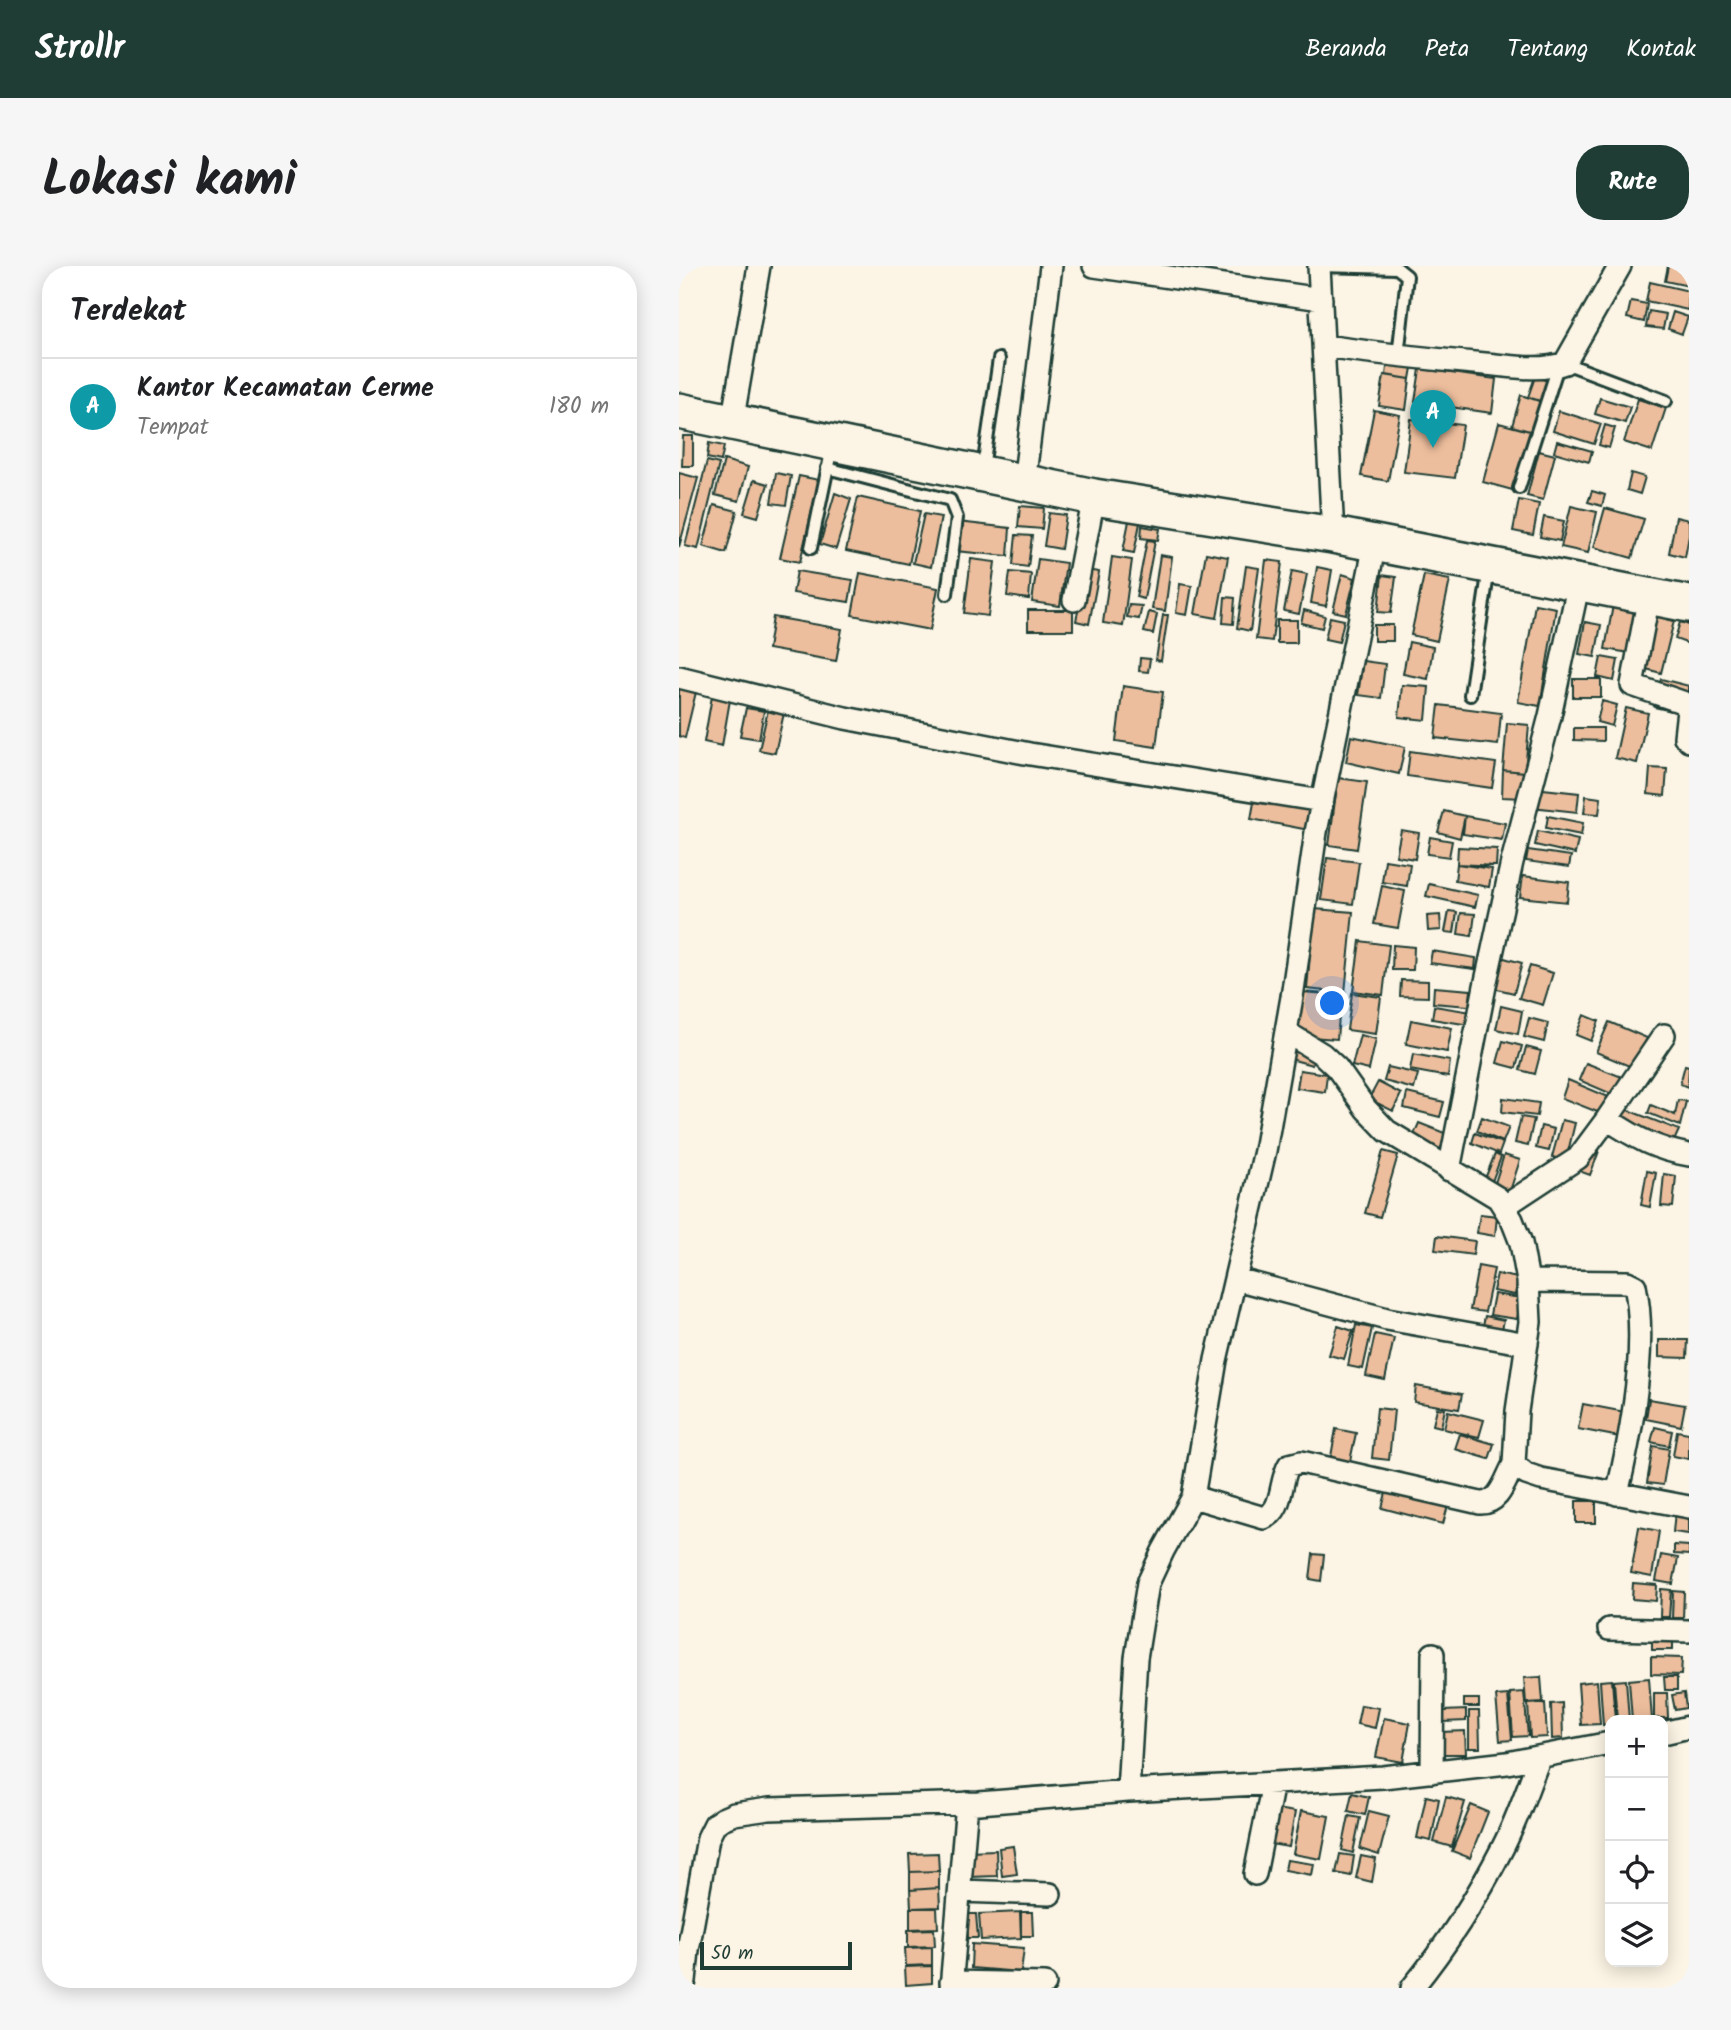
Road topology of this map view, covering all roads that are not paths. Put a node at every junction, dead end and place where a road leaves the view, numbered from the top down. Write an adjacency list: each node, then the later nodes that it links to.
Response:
1 (759, 266): 13 (street)
2 (1051, 266): 16 (street)
3 (1094, 266): 6 (street)
4 (1319, 266): 6 (street); 8 (lane)
5 (1620, 266): 10 (street)
6 (1321, 299): 7 (street)
7 (1325, 346): 8 (street); 19 (street)
8 (1398, 356): 10 (street)
9 (999, 359): 15 (lane)
10 (1561, 364): 11 (lane); 17 (lane)
11 (1667, 401)
12 (679, 411): 13 (highway)
13 (732, 423): 14 (highway)
14 (830, 456): 15 (highway); 21 (lane); 24 (lane)
15 (981, 474): 16 (highway)
16 (1024, 483): 18 (highway)
17 (1519, 488)
18 (1094, 497): 19 (highway); 26 (street)
19 (1333, 535): 20 (highway)
20 (1375, 544): 22 (highway); 31 (street)
21 (811, 548)
22 (1490, 565): 23 (highway); 29 (lane)
23 (1579, 582): 25 (highway); 36 (street)
24 (947, 594)
25 (1649, 596): 27 (highway); 30 (street)
26 (1074, 600)
27 (1689, 604)
28 (679, 677): 31 (street)
29 (1470, 695)
30 (1689, 741)
31 (1322, 801): 32 (street)
32 (1286, 1032): 36 (street); 38 (street)
33 (1664, 1035): 34 (street)
34 (1608, 1119): 35 (street); 37 (street)
35 (1689, 1155)
36 (1449, 1170): 37 (street)
37 (1505, 1206): 39 (street)
38 (1235, 1279): 40 (street); 43 (street)
39 (1528, 1281): 40 (street); 42 (street)
40 (1527, 1344): 41 (street)
41 (1514, 1464): 42 (street); 43 (street)
42 (1617, 1494): 44 (street)
43 (1193, 1497): 54 (street)
44 (1689, 1507)
45 (1609, 1629): 46 (street)
46 (1689, 1631)
47 (1433, 1654): 52 (street)
48 (1689, 1727): 49 (street)
49 (1668, 1732)
50 (1605, 1744): 51 (street)
51 (1540, 1757): 52 (street); 62 (street)
52 (1432, 1772): 53 (street)
53 (1273, 1783): 54 (street); 56 (street)
54 (1129, 1791): 55 (street)
55 (967, 1803): 57 (street); 59 (street)
56 (1255, 1874)
57 (960, 1891): 58 (street); 61 (street)
58 (1050, 1894)
59 (685, 1981)
60 (1045, 1984): 61 (street)
61 (951, 1985)
62 (1412, 1988)

